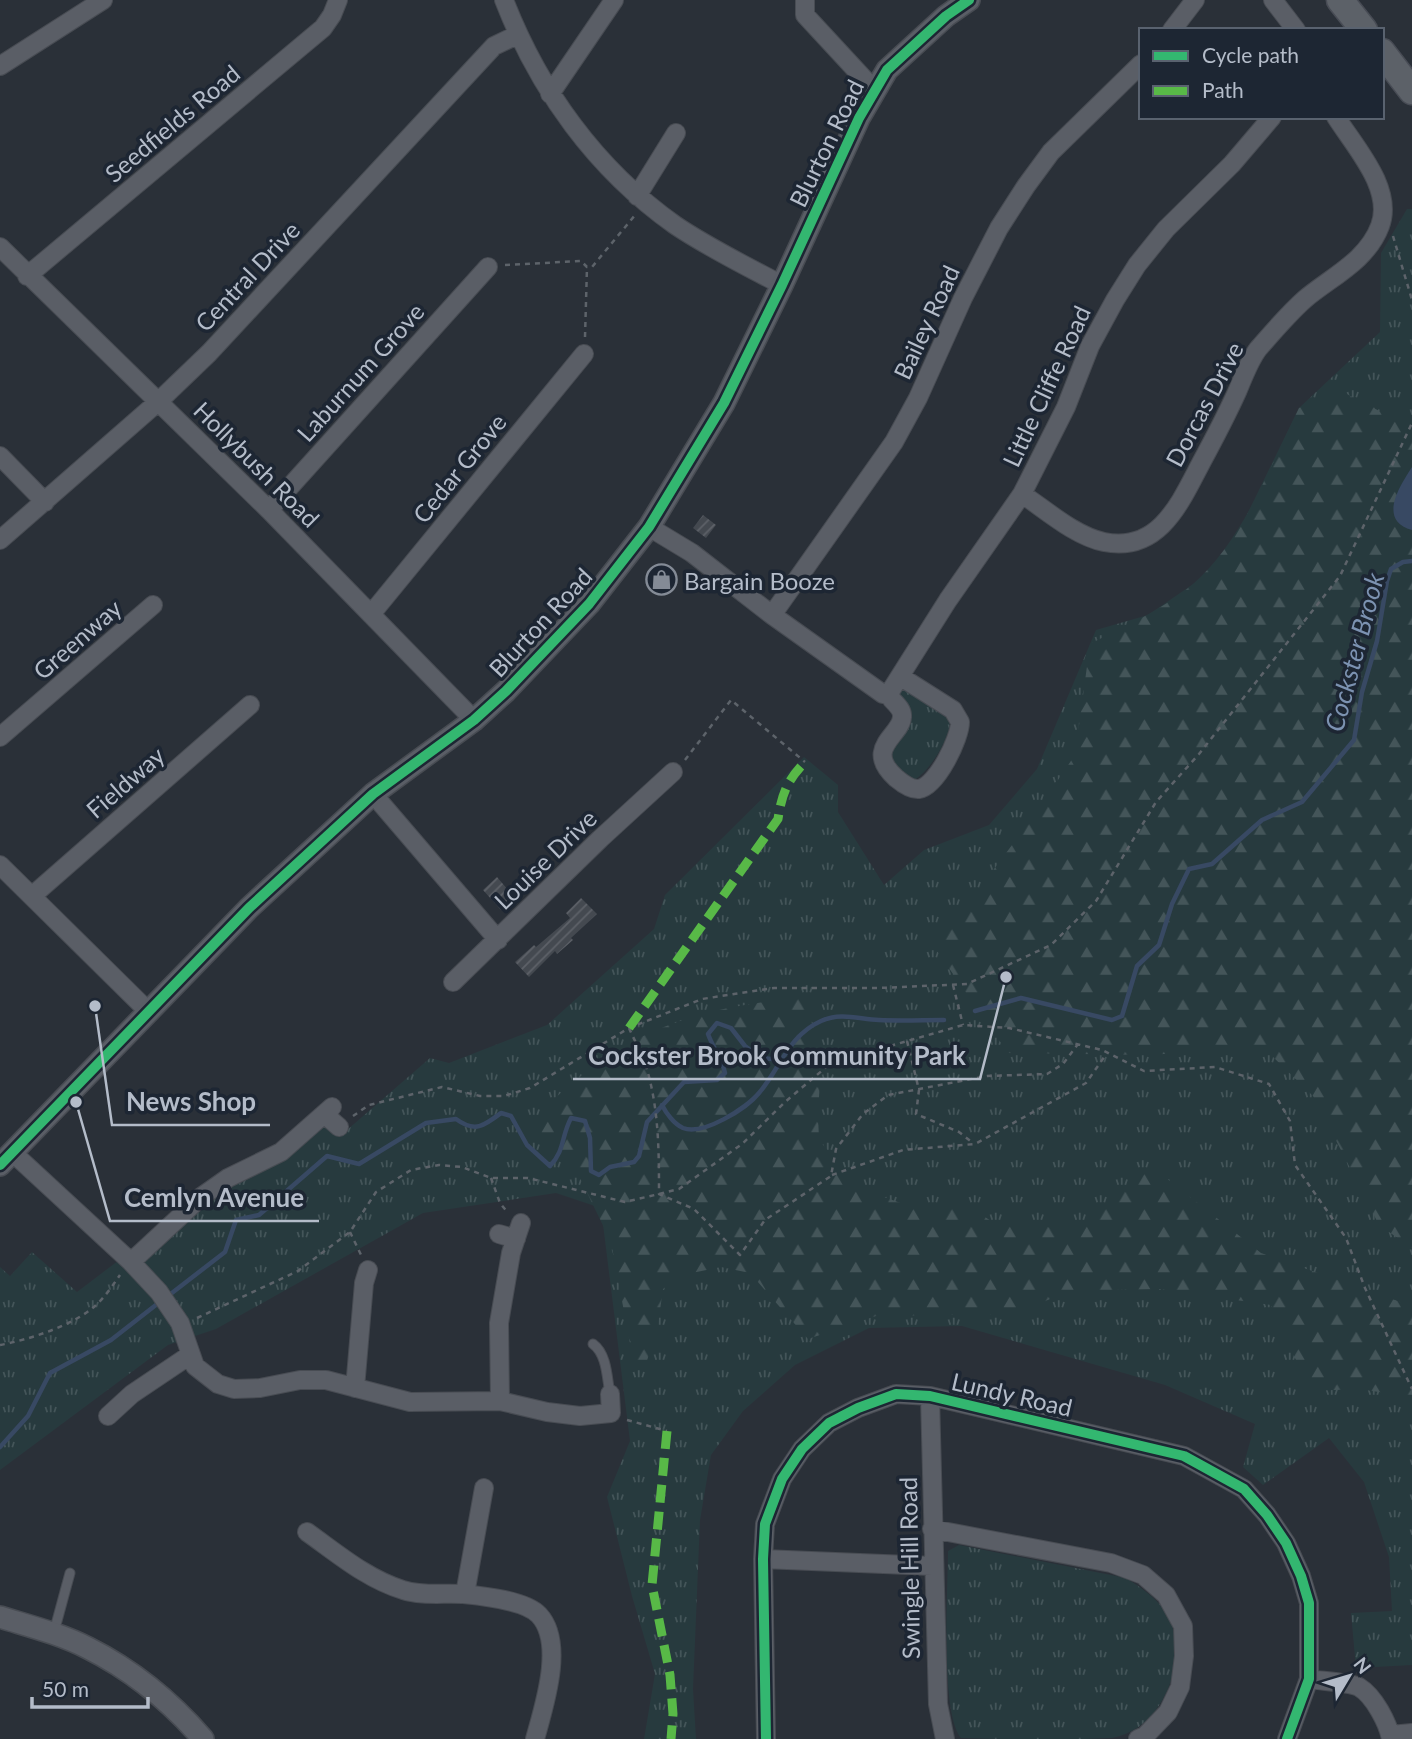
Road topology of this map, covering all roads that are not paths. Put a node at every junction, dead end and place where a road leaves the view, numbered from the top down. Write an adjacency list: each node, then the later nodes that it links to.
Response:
1 (103, 0): 15 (street)
2 (338, 0): 26 (street, Seedfields Road)
3 (504, 0): 13 (street)
4 (614, 0): 19 (street)
5 (805, 0): 17 (street)
6 (970, 0): 17 (street, Blurton Road)
7 (1195, 0): 10 (street)
8 (1340, 0): 12 (main road)
9 (1275, 4): 11 (street)
10 (1174, 28)
11 (1294, 28)
12 (1362, 28)
13 (517, 35): 19 (street); 29 (street, Central Drive)
14 (1384, 55): 18 (main road)
15 (0, 66)
16 (1139, 66): 38 (street, Bailey Road)
17 (876, 88): 27 (street, Blurton Road)
18 (1412, 90)
19 (550, 94): 23 (street)
20 (1270, 119): 31 (street, Little Cliffe Road)
21 (1337, 119): 31 (street, Dorcas Drive)
22 (676, 134): 23 (street)
23 (642, 199): 27 (street)
24 (0, 247): 26 (street, Hollybush Road)
25 (488, 267): 33 (street, Laburnum Grove)
26 (27, 276): 29 (street, Hollybush Road)
27 (782, 285): 34 (street, Blurton Road)
28 (584, 354): 37 (street, Cedar Grove)
29 (159, 401): 32 (street, Central Drive); 33 (street, Hollybush Road)
30 (0, 456): 32 (street)
31 (1022, 494): 39 (street, Little Cliffe Road)
32 (45, 502): 35 (street, Central Drive)
33 (269, 510): 37 (street, Hollybush Road)
34 (649, 527): 38 (street); 42 (street, Blurton Road)
35 (0, 540)
36 (153, 606): 43 (street, Greenway)
37 (372, 613): 42 (street, Hollybush Road)
38 (772, 615): 40 (street)
39 (901, 677): 40 (street, Little Cliffe Road); 40 (street)
40 (888, 695)
41 (250, 705): 47 (street, Fieldway)
42 (474, 720): 45 (street, Blurton Road)
43 (0, 737)
44 (673, 772): 48 (street, Louise Drive)
45 (373, 794): 48 (street); 50 (street, Blurton Road)
46 (0, 865): 47 (street)
47 (32, 896): 50 (street)
48 (498, 940): 49 (street, Louise Drive)
49 (453, 982)
50 (149, 1012): 52 (street, Blurton Road)
51 (339, 1126): 54 (street)
52 (7, 1159): 54 (street)
53 (512, 1232): 61 (street)
54 (131, 1262): 57 (street)
55 (361, 1277): 58 (street)
56 (593, 1344): 59 (lane)
57 (190, 1355): 58 (street); 62 (street)
58 (355, 1388): 61 (street)
59 (610, 1394): 61 (street)
60 (930, 1396): 64 (street, Swingle Hill Road); 66 (street, Lundy Road); 72 (street, Lundy Road)
61 (500, 1401)
62 (108, 1416)
63 (484, 1488): 69 (street)
64 (932, 1529): 67 (street, Swingle Hill Road); 74 (street)
65 (307, 1532): 69 (street)
66 (763, 1559): 67 (street); 78 (street, Lundy Road)
67 (932, 1566): 79 (street, Swingle Hill Road)
68 (70, 1573): 71 (lane)
69 (466, 1594): 77 (street)
70 (0, 1618): 71 (street)
71 (54, 1635): 76 (street)
72 (1309, 1679): 75 (street); 80 (street, Lundy Road)
73 (1412, 1734): 75 (street)
74 (1147, 1737)
75 (1391, 1737)
76 (203, 1739)
77 (535, 1739)
78 (766, 1739)
79 (945, 1739)
80 (1287, 1739)

